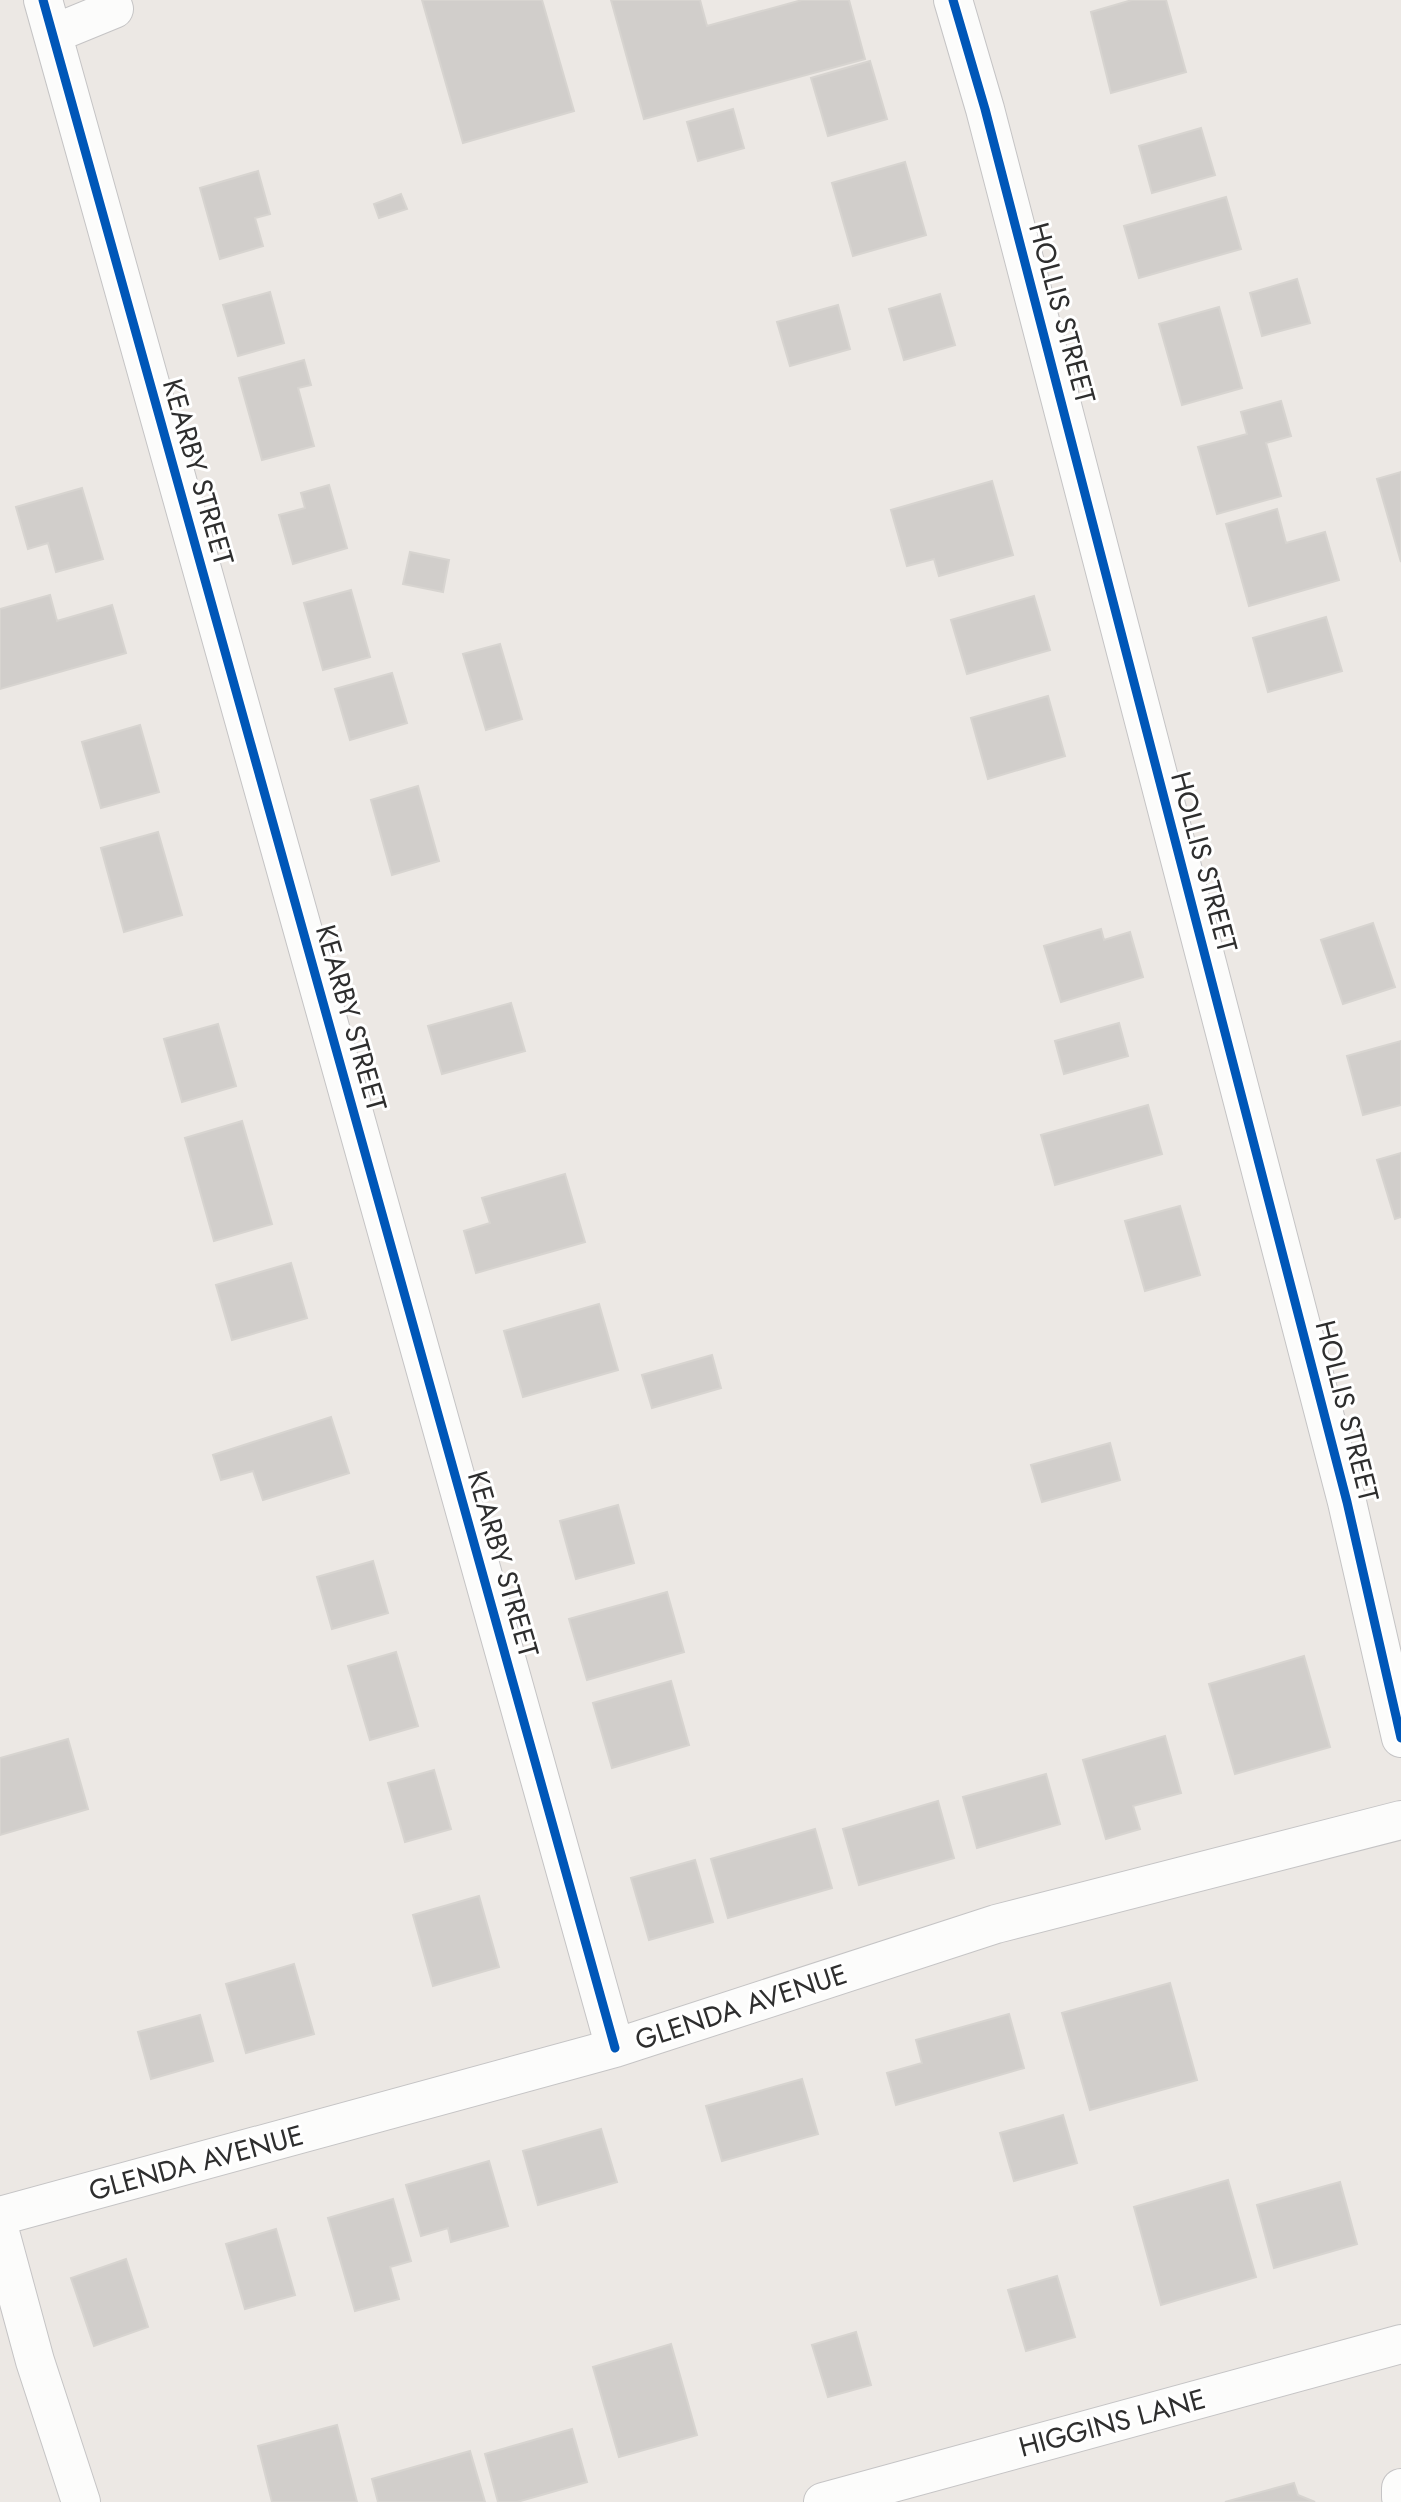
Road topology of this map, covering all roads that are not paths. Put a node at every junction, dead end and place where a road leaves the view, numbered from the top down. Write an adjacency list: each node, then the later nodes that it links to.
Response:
1 (111, 0): 3 (street)
2 (953, 0): 4 (street, HOLLIS STREET)
3 (48, 17): 6 (street, KEARBY STREET)
4 (1401, 1738)
5 (1401, 1820): 6 (street, GLENDA AVENUE)
6 (615, 2048): 7 (street, GLENDA AVENUE)
7 (0, 2216)
8 (0, 2231): 12 (street)
9 (1401, 2344): 13 (street, HIGGINS LANE)
10 (1401, 2488): 11 (street)
11 (1401, 2497)
12 (81, 2502)
13 (823, 2502)

